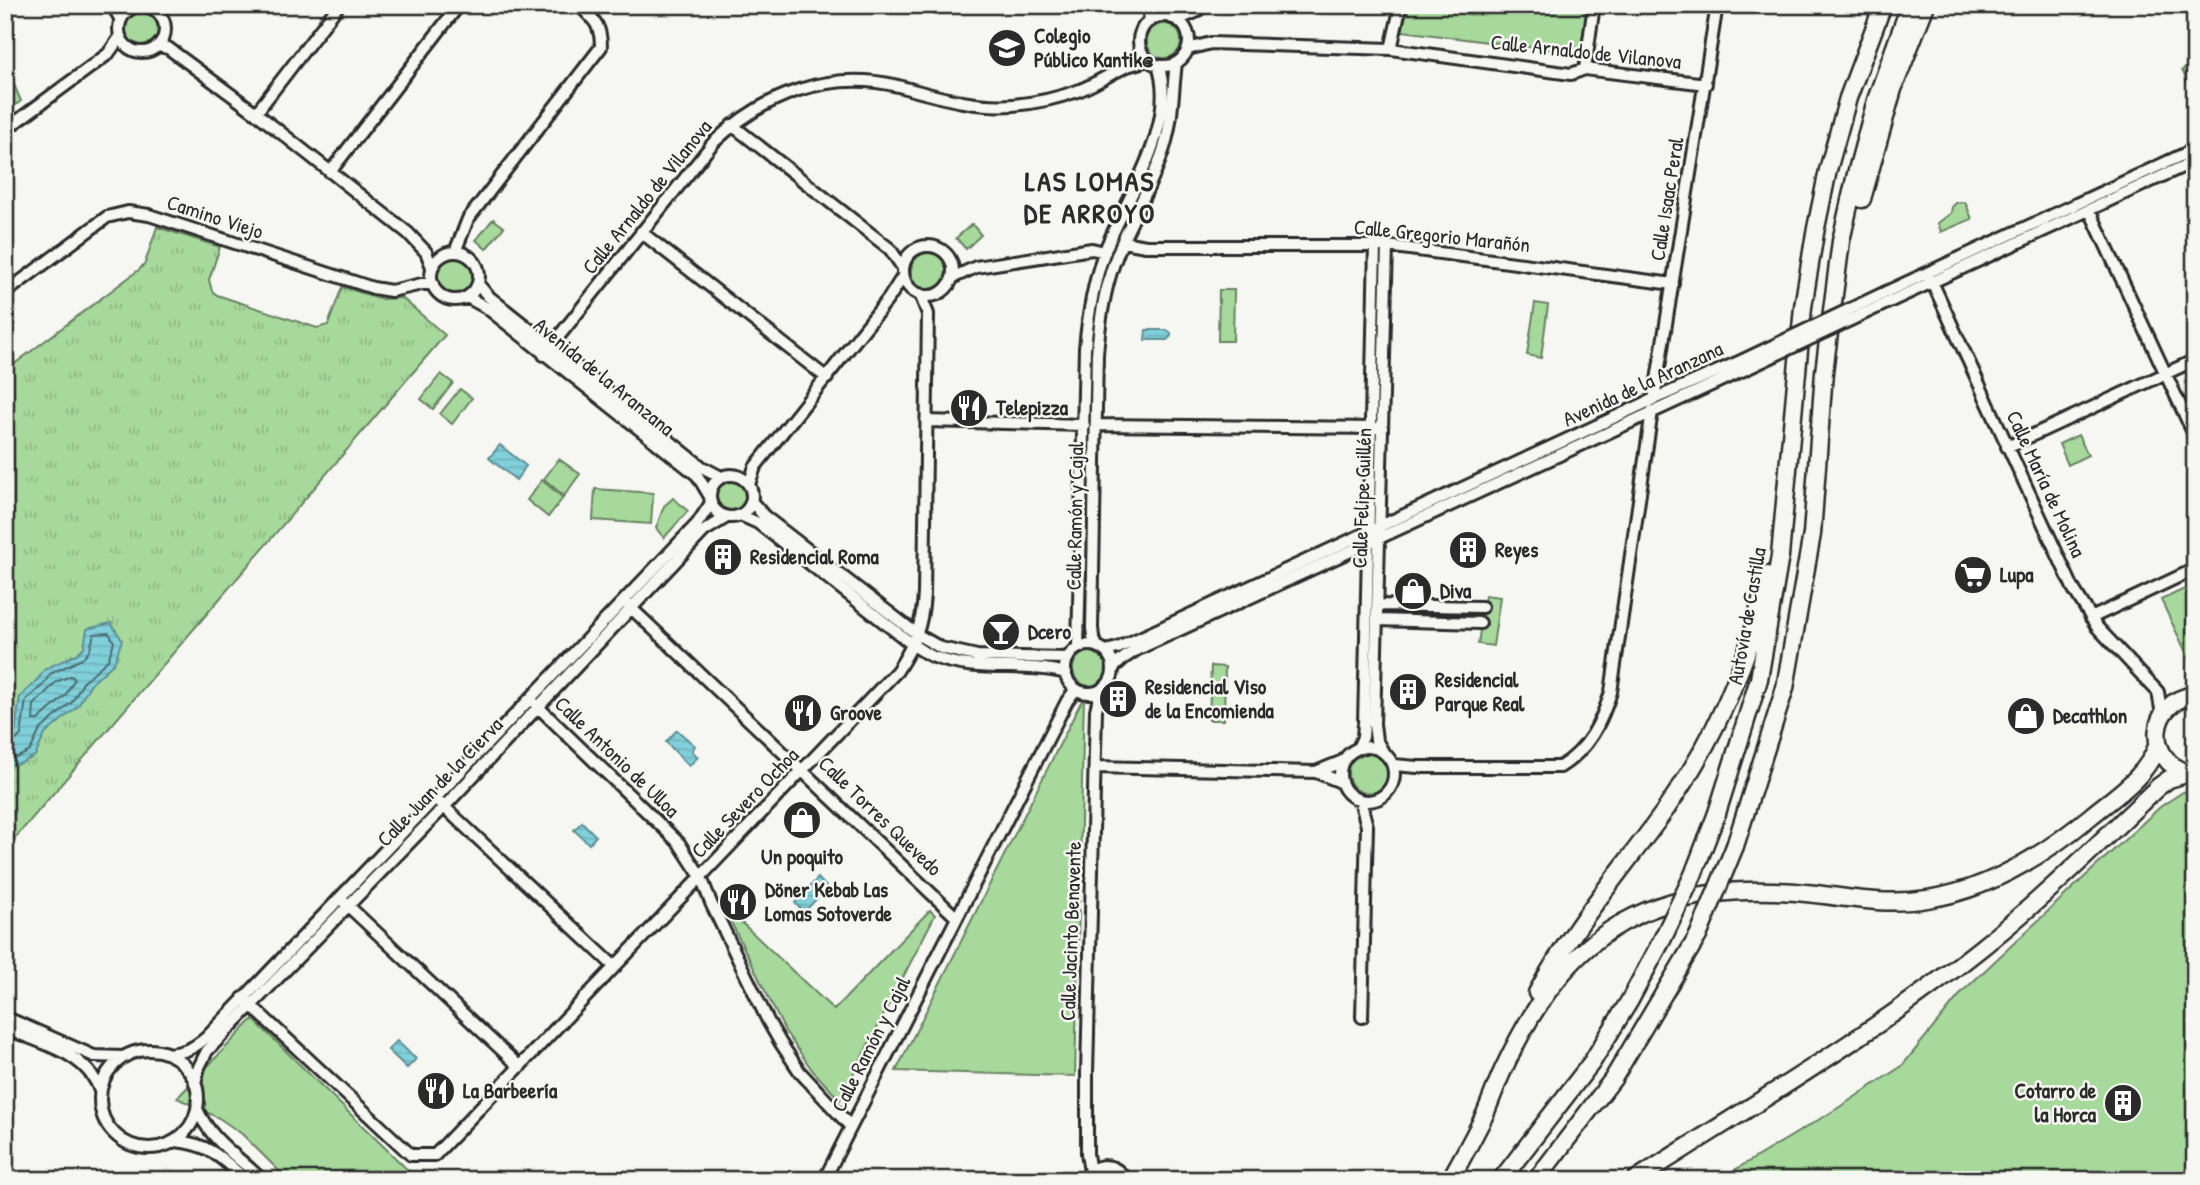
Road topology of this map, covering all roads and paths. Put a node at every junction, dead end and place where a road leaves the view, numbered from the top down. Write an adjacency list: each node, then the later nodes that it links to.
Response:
1 (339, 5): 33 (street)
2 (459, 5): 38 (street)
3 (579, 5): 47 (street)
4 (1148, 5): 18 (street)
5 (1164, 5): 16 (street)
6 (1401, 5): 26 (street)
7 (1594, 5): 31 (street)
8 (1717, 5): 32 (street, Calle Isaac Peral)
9 (1881, 5): 75 (highway, Autovía de Castilla)
10 (1910, 5): 85 (highway)
11 (1926, 5): 85 (highway)
12 (114, 7): 15 (street); 17 (street)
13 (156, 8): 15 (street); 22 (street)
14 (1199, 8): 16 (street); 19 (street)
15 (129, 9): 17 (street)
16 (1175, 19): 18 (street); 19 (street)
17 (121, 20): 20 (street)
18 (1150, 21): 24 (street)
19 (1188, 33): 21 (street, Calle Arnaldo de Vilanova); 25 (street)
20 (120, 37): 23 (street); 27 (street)
21 (1211, 43): 25 (street, Calle Arnaldo de Vilanova); 26 (street, Calle Arnaldo de Vilanova)
22 (163, 44): 23 (street); 33 (street)
23 (129, 48): 27 (street)
24 (1140, 49): 28 (street); 30 (street, Calle Arnaldo de Vilanova)
25 (1188, 49): 29 (street)
26 (1391, 49): 31 (street, Calle Arnaldo de Vilanova)
27 (108, 54): 35 (street)
28 (1153, 63): 29 (street); 30 (street, Calle Arnaldo de Vilanova); 46 (street, Calle Ramón y Cajal)
29 (1176, 63): 41 (street, Calle Ramón y Cajal)
30 (1125, 67): 34 (street, Calle Arnaldo de Vilanova)
31 (1585, 69): 32 (street, Calle Arnaldo de Vilanova)
32 (1706, 84): 56 (street, Calle Isaac Peral)
33 (256, 113): 38 (street)
34 (732, 125): 40 (street, Calle Arnaldo de Vilanova); 44 (street)
35 (5, 130)
36 (2195, 149): 53 (street, Avenida de la Aranzana)
37 (2195, 161): 39 (street, Avenida de la Aranzana)
38 (330, 172): 49 (street)
39 (2090, 211): 53 (street, Avenida de la Aranzana); 66 (street)
40 (641, 232): 63 (street, Calle Arnaldo de Vilanova); 67 (street)
41 (1122, 242): 42 (street, Calle Gregorio Marañón); 72 (street, Calle Ramón y Cajal)
42 (1375, 246): 43 (street, Calle Gregorio Marañón); 73 (street, Calle Felipe Guillén)
43 (1387, 246): 56 (street, Calle Gregorio Marañón); 74 (street, Calle Felipe Guillén)
44 (890, 249): 45 (street); 51 (street)
45 (912, 251): 48 (street); 51 (street)
46 (1105, 251): 50 (street); 71 (street, Calle Ramón y Cajal)
47 (460, 252): 49 (street); 55 (street)
48 (950, 259): 50 (street); 52 (street)
49 (436, 262): 54 (street)
50 (976, 267): 52 (street)
51 (903, 272): 57 (street); 61 (street)
52 (952, 278): 59 (street)
53 (1930, 278): 65 (street, Avenida de la Aranzana, bridge); 77 (street, Calle María de Molina)
54 (433, 284): 58 (street, Camino Viejo); 60 (street)
55 (478, 284): 60 (street); 63 (street, Avenida de la Aranzana)
56 (1673, 284): 68 (street, Calle Isaac Peral)
57 (915, 291): 59 (street); 61 (street); 62 (street, Calle Severo Ochoa)
58 (5, 293)
59 (938, 293): 62 (street, Calle Severo Ochoa)
60 (467, 297): 63 (street, Avenida de la Aranzana)
61 (890, 298): 67 (street)
62 (928, 314): 70 (street, Calle Severo Ochoa)
63 (548, 351): 78 (street, Avenida de la Aranzana); 80 (street, Avenida de la Aranzana)
64 (2195, 360): 66 (street)
65 (1744, 364): 68 (street, Avenida de la Aranzana); 69 (street, Avenida de la Aranzana)
66 (2166, 374): 76 (street); 77 (street)
67 (827, 378): 79 (street)
68 (1654, 399): 84 (street, Avenida de la Aranzana)
69 (1652, 411): 84 (street, Avenida de la Aranzana); 111 (street)
70 (926, 421): 71 (street); 94 (street, Calle Severo Ochoa)
71 (1084, 425): 95 (street, Calle Ramón y Cajal)
72 (1096, 425): 73 (street); 96 (street, Calle Ramón y Cajal)
73 (1371, 428): 74 (street); 86 (street, Calle Felipe Guillén)
74 (1383, 429): 84 (street, Calle Felipe Guillén)
75 (1792, 437): 135 (highway); 147 (highway, Autovía de Castilla, bridge)
76 (2195, 437)
77 (2007, 446): 91 (street, Calle María de Molina)
78 (720, 477): 79 (street); 80 (street)
79 (744, 480): 81 (street)
80 (710, 499): 83 (street); 88 (street, Calle Juan de la Cierva)
81 (752, 502): 82 (street); 94 (street)
82 (740, 515): 83 (street); 94 (street)
83 (727, 517): 88 (street, Calle Juan de la Cierva)
84 (1380, 532): 86 (street, Avenida de la Aranzana); 89 (street, Calle Felipe Guillén)
85 (1812, 534): 148 (highway, bridge)
86 (1368, 537): 96 (street, Avenida de la Aranzana); 98 (street, Avenida de la Aranzana); 106 (street, Calle Felipe Guillén)
87 (2195, 569): 91 (street)
88 (628, 604): 103 (street, Calle Juan de la Cierva); 112 (street, Calle Torres Quevedo)
89 (1378, 606): 90 (street); 92 (street, Calle Felipe Guillén)
90 (1482, 607)
91 (2091, 618): 101 (street, Calle María de Molina)
92 (1377, 620): 93 (street); 107 (street, Calle Felipe Guillén)
93 (1480, 623)
94 (915, 640): 97 (street); 99 (street); 112 (street, Calle Severo Ochoa)
95 (1078, 648): 96 (street); 97 (street)
96 (1101, 649): 98 (street)
97 (1068, 658): 99 (street)
98 (1113, 668): 100 (street)
99 (1070, 682): 100 (street); 125 (street, Calle Ramón y Cajal)
100 (1096, 691): 110 (street, Calle Jacinto Benavente)
101 (2158, 692): 102 (street); 104 (street)
102 (2190, 695): 104 (highway)
103 (534, 703): 117 (street, Calle Juan de la Cierva); 120 (street, Calle Juan de la Cierva); 122 (street, Calle Antonio de Ulloa)
104 (2162, 715): 105 (highway)
105 (2158, 743): 114 (highway); 135 (highway)
106 (1358, 748): 107 (street); 108 (street)
107 (1382, 750): 109 (street)
108 (1343, 761): 113 (street); 116 (street)
109 (1394, 765): 111 (street); 115 (street)
110 (1095, 767): 113 (street); 141 (street, Calle Jacinto Benavente)
111 (1417, 767): 115 (street)
112 (803, 770): 122 (street, Calle Severo Ochoa); 125 (street, Calle Torres Quevedo)
113 (1317, 772): 116 (street)
114 (2191, 774): 149 (highway)
115 (1394, 780): 119 (street)
116 (1341, 782): 118 (street)
117 (435, 799): 120 (street); 123 (street, Calle Juan de la Cierva)
118 (1360, 800): 119 (street); 121 (street)
119 (1377, 800): 121 (street)
120 (444, 807): 124 (street, Calle Juan de la Cierva); 126 (street)
121 (1367, 826): 130 (street)
122 (701, 877): 126 (street, Calle Severo Ochoa); 139 (street, Calle Antonio de Ulloa)
123 (340, 898): 124 (street); 127 (street, Calle Juan de la Cierva)
124 (349, 906): 128 (street, Calle Juan de la Cierva); 134 (street)
125 (957, 917): 139 (street, Calle Ramón y Cajal)
126 (615, 967): 134 (street, Calle Severo Ochoa)
127 (243, 998): 128 (street); 132 (street, Calle Juan de la Cierva)
128 (252, 1007): 134 (street, Calle Severo Ochoa); 136 (street, Calle Juan de la Cierva)
129 (5, 1017): 133 (street)
130 (1362, 1017)
131 (5, 1028): 137 (street)
132 (168, 1054): 133 (street); 136 (street)
133 (122, 1058): 137 (street)
134 (520, 1067)
135 (1504, 1069): 146 (highway)
136 (195, 1083): 138 (street)
137 (100, 1091): 140 (street)
138 (197, 1109): 140 (street); 143 (street)
139 (851, 1127): 144 (street, Calle Ramón y Cajal)
140 (175, 1141): 142 (street)
141 (1091, 1173): 145 (street)
142 (246, 1180)
143 (262, 1180)
144 (824, 1180)
145 (1126, 1180)
146 (1450, 1180)
147 (1501, 1180)
148 (1536, 1180)
149 (1635, 1180)

